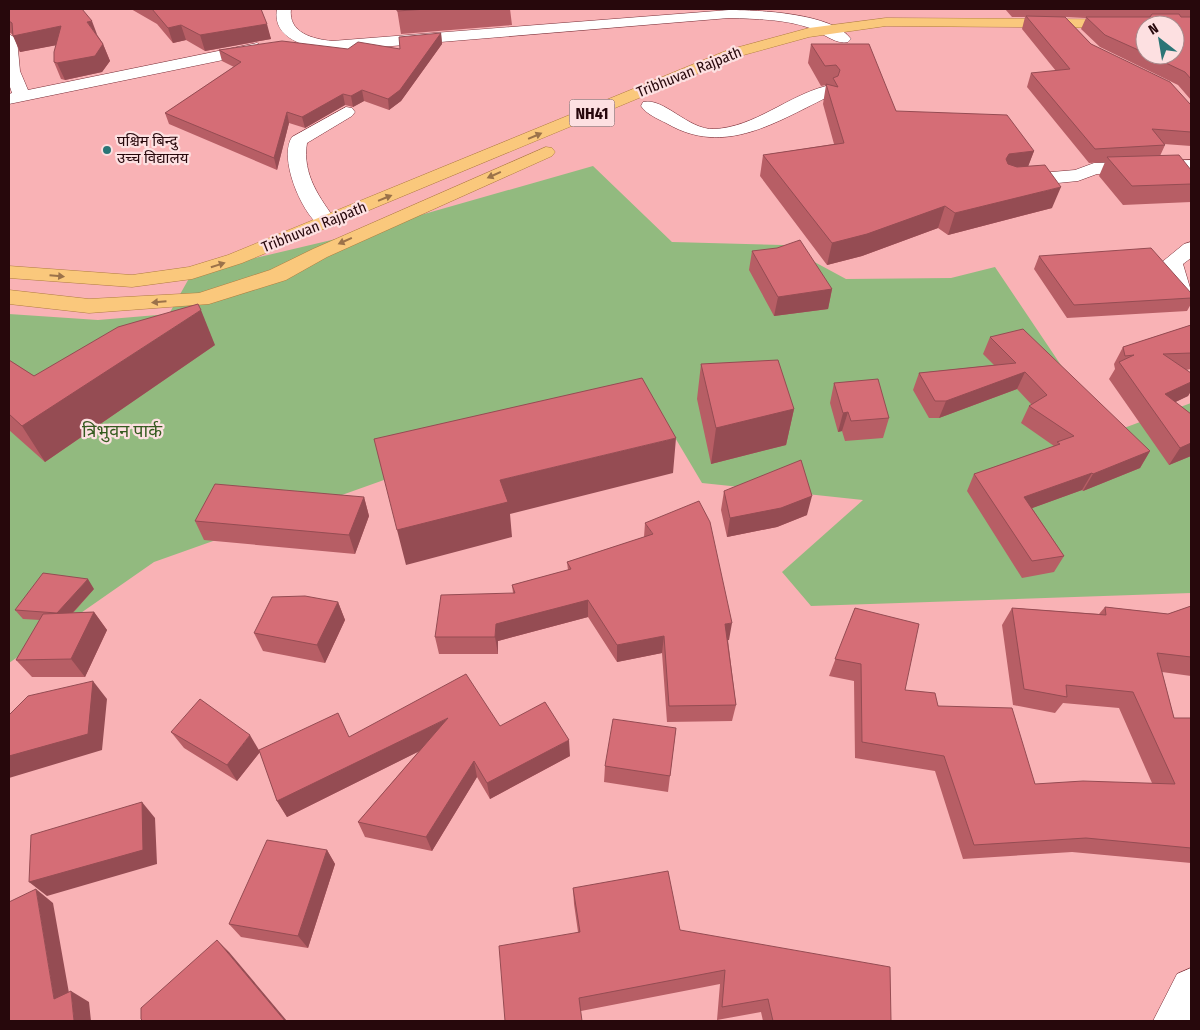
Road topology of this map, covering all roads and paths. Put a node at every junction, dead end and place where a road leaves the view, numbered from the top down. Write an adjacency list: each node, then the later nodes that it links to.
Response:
1 (284, 9): 8 (street)
2 (1191, 24): 4 (highway, Tribhuvan Rajpath / NH41)
3 (827, 28): 4 (highway, Tribhuvan Rajpath / NH41); 6 (street); 8 (street); 17 (highway, Tribhuvan Rajpath / NH41, one-way to 3)
4 (1073, 33): 5 (highway, Tribhuvan Rajpath / NH41); 6 (highway, Tribhuvan Rajpath / NH41)
5 (1135, 35)
6 (843, 38): 11 (highway, Tribhuvan Rajpath / NH41)
7 (9, 39): 10 (street)
8 (306, 42): 10 (street)
9 (826, 91): 11 (street)
10 (15, 98)
11 (649, 106): 13 (highway, Tribhuvan Rajpath / NH41)
12 (346, 112): 17 (street)
13 (613, 122)
14 (558, 146): 21 (highway, Tribhuvan Rajpath / NH41, one-way to 21)
15 (1191, 165): 16 (street)
16 (1009, 182)
17 (327, 222): 19 (highway, Tribhuvan Rajpath / NH41, one-way to 17)
18 (1191, 248): 20 (street)
19 (9, 272)
20 (1181, 290)
21 (9, 297)
22 (1191, 988): 23 (street)
23 (1173, 1021)

